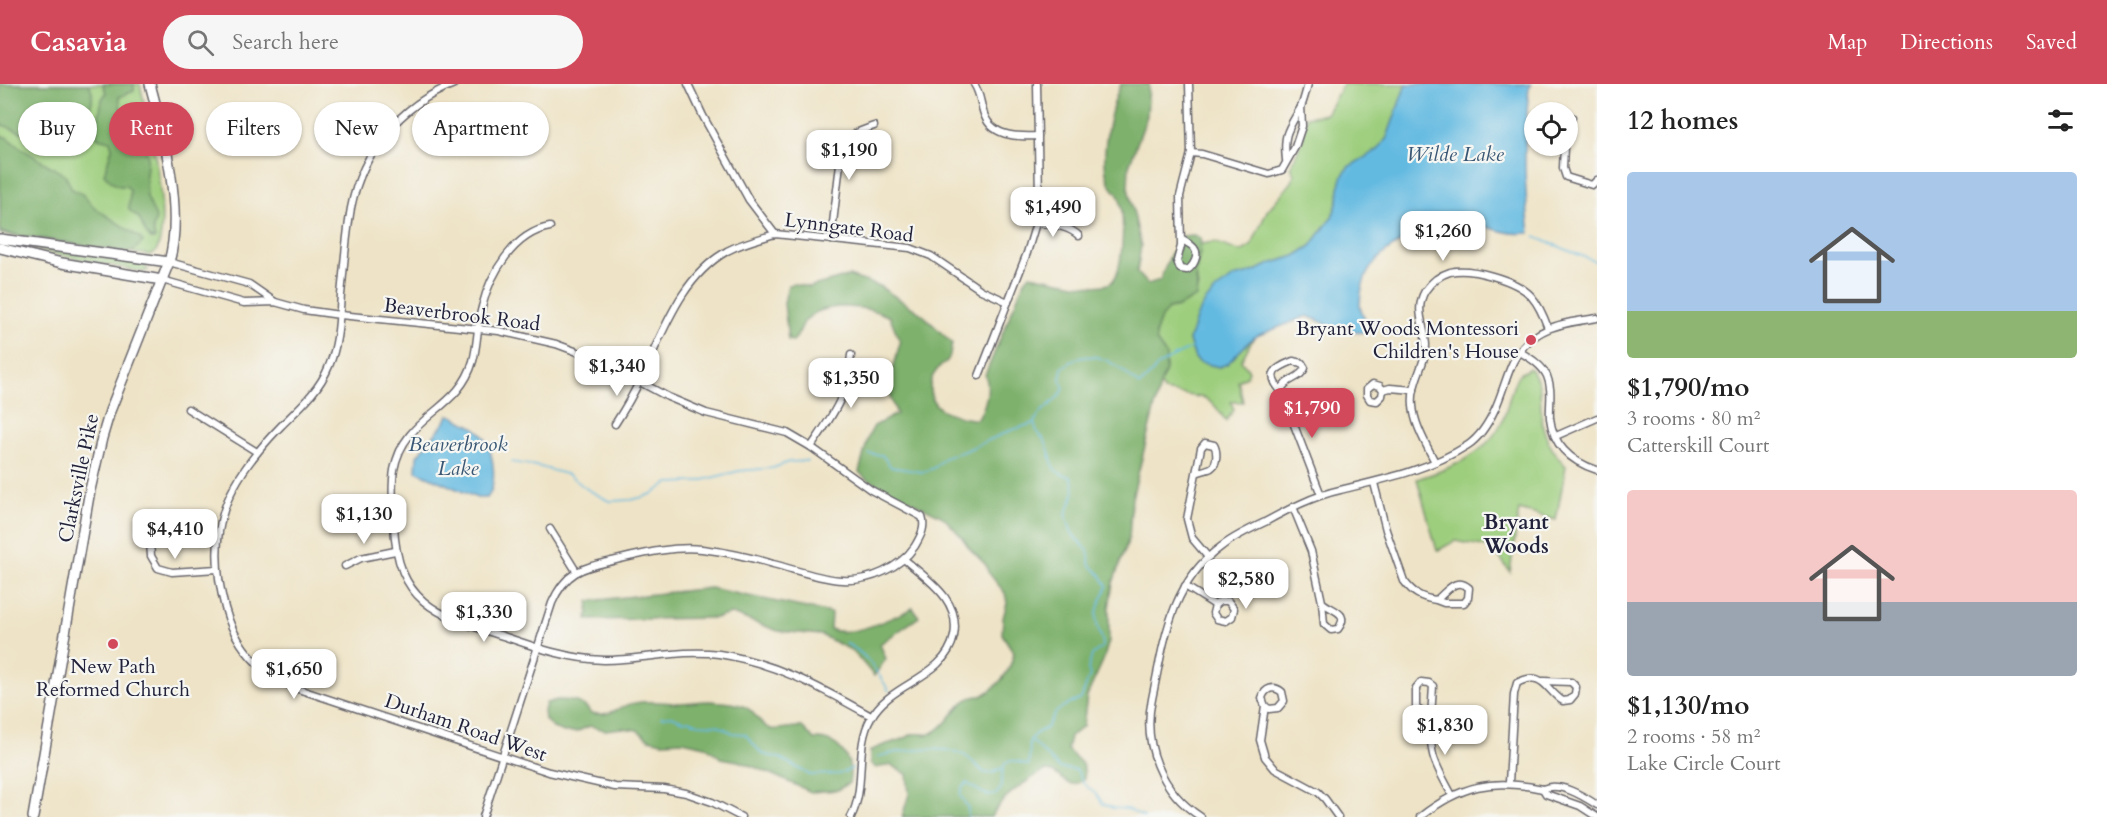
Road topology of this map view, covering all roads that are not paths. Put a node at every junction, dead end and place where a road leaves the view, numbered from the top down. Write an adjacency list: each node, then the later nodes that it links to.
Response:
1 (150, 84): 23 (main road, Clarksville Pike)
2 (454, 84): 27 (street, Durham Road West)
3 (688, 84): 17 (street)
4 (974, 84): 10 (street)
5 (1037, 84): 10 (street)
6 (1189, 84): 11 (street)
7 (1308, 84): 8 (street)
8 (1301, 106): 13 (street); 13 (street)
9 (874, 126): 21 (street)
10 (1038, 136): 15 (street)
11 (1191, 153): 13 (street); 20 (street)
12 (1564, 156): 14 (street)
13 (1286, 161)
14 (1597, 180)
15 (1036, 223): 18 (street); 26 (street)
16 (550, 226): 29 (street)
17 (775, 234): 21 (street, Lynngate Road); 34 (street, Lynngate Road)
18 (1079, 237)
19 (0, 239): 23 (main road)
20 (1181, 239): 20 (street)
21 (831, 240): 26 (street, Lynngate Road)
22 (0, 248): 24 (main road)
23 (169, 262): 24 (main road, Clarksville Pike); 25 (street, Beaverbrook Road)
24 (162, 280): 25 (street, Beaverbrook Road); 73 (main road, Clarksville Pike)
25 (275, 302): 27 (street, Beaverbrook Road)
26 (1008, 302): 33 (street)
27 (340, 315): 29 (street, Beaverbrook Road); 43 (street, Durham Road West)
28 (1597, 318): 30 (street)
29 (478, 328): 34 (street, Beaverbrook Road); 52 (street)
30 (1548, 328): 31 (street); 36 (street)
31 (1520, 351): 41 (street); 44 (street)
32 (851, 355): 42 (street)
33 (979, 376)
34 (640, 381): 40 (street, Lynngate Road); 42 (street, Beaverbrook Road)
35 (1383, 390): 36 (street)
36 (1414, 390): 44 (street)
37 (1281, 391): 37 (street); 48 (street)
38 (188, 409): 43 (street)
39 (1597, 418): 41 (street)
40 (615, 424)
41 (1556, 436): 45 (street)
42 (811, 447): 54 (street, Beaverbrook Road)
43 (257, 452): 56 (street, Durham Road West)
44 (1435, 462): 47 (street)
45 (1597, 470)
46 (1196, 473): 46 (street); 53 (street)
47 (1374, 483): 48 (street); 59 (street)
48 (1321, 495): 49 (street)
49 (1293, 507): 53 (street); 60 (street)
50 (149, 528): 56 (street)
51 (550, 529): 57 (street)
52 (395, 551): 55 (street); 62 (street)
53 (1208, 557): 58 (street)
54 (904, 559): 57 (street); 65 (street)
55 (345, 566)
56 (217, 569): 67 (street, Durham Road West)
57 (576, 571): 62 (street)
58 (1185, 586): 61 (street); 77 (street)
59 (1436, 600): 59 (street)
60 (1322, 602): 60 (street)
61 (1215, 605)
62 (538, 648): 65 (street); 67 (street)
63 (1543, 681): 63 (street); 68 (street)
64 (1265, 706): 78 (street)
65 (871, 717): 76 (street)
66 (1431, 717): 66 (street); 70 (street)
67 (502, 756): 74 (street); 75 (street, Durham Road West)
68 (1509, 783): 69 (street); 70 (street)
69 (1543, 789): 71 (street); 72 (street)
70 (1452, 795): 79 (street)
71 (1597, 805)
72 (1597, 816)
73 (33, 817)
74 (483, 817)
75 (741, 817)
76 (851, 817)
77 (1201, 817)
78 (1338, 817)
79 (1420, 817)

